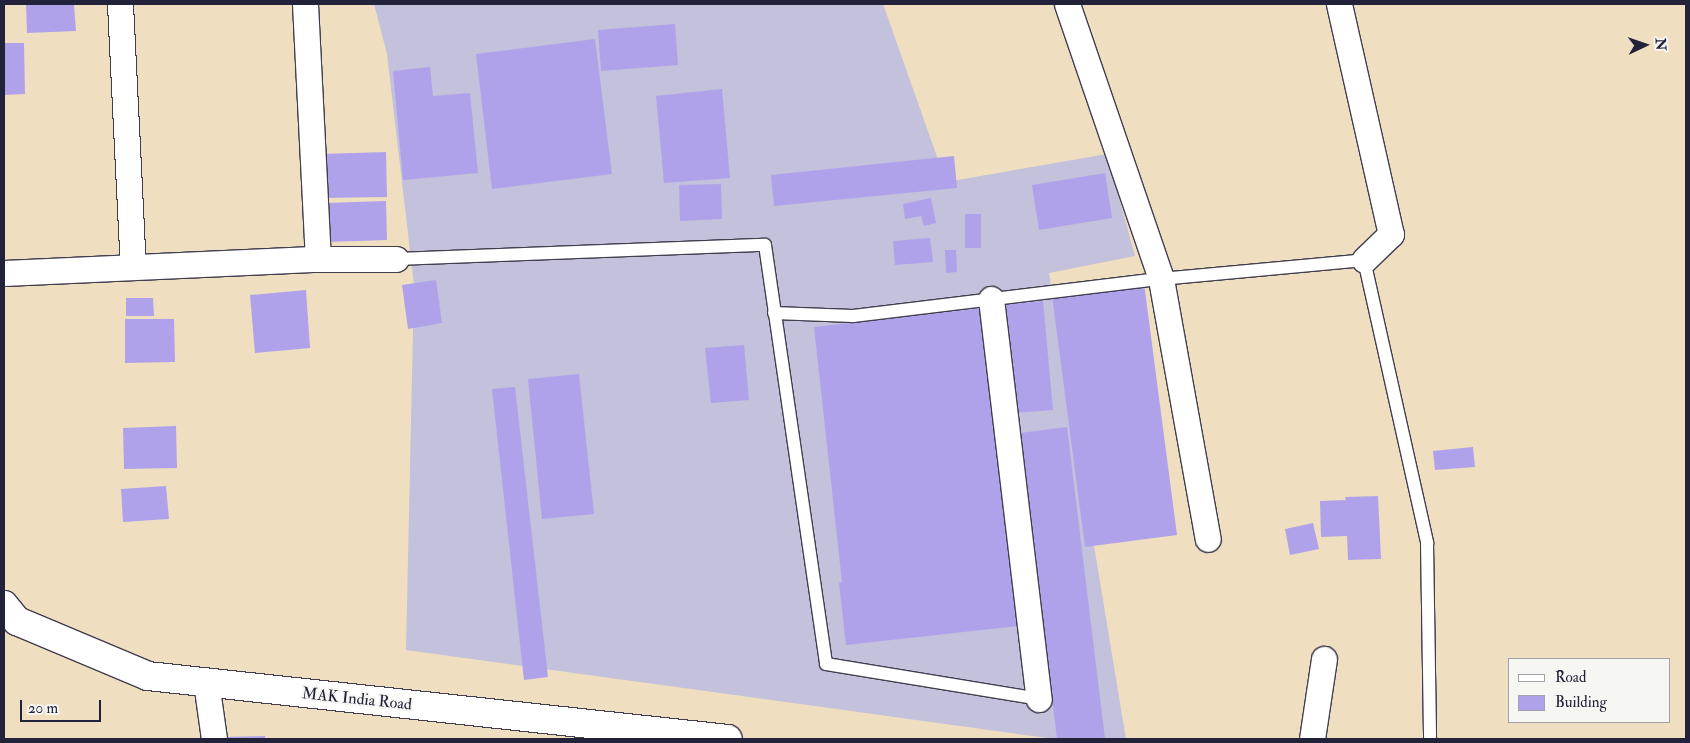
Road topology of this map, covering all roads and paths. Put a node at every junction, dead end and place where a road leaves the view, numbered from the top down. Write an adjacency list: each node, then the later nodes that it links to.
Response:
1 (120, 4): 8 (street)
2 (305, 4): 5 (street)
3 (1067, 4): 10 (street)
4 (1339, 4): 7 (street)
5 (318, 259): 6 (street); 8 (street)
6 (396, 259): 12 (lane)
7 (1364, 260): 10 (lane); 21 (lane)
8 (133, 267): 9 (street)
9 (4, 273)
10 (1161, 279): 11 (lane); 13 (street)
11 (991, 299): 12 (lane); 17 (street)
12 (774, 313): 17 (lane)
13 (1208, 539)
14 (4, 605): 16 (street, MAK India Road)
15 (1324, 659): 20 (street)
16 (206, 682): 18 (street); 19 (street, MAK India Road)
17 (1039, 699)
18 (214, 739)
19 (728, 739)
20 (1312, 739)
21 (1430, 739)

